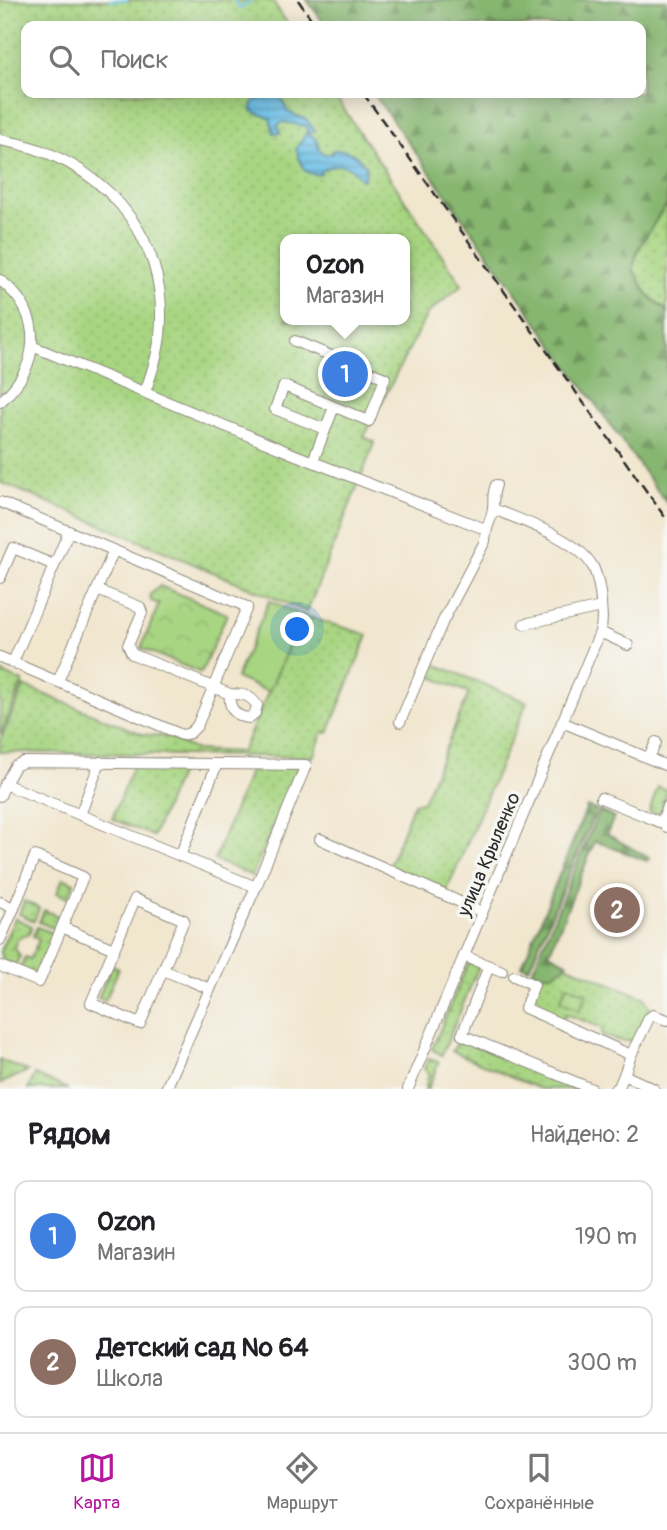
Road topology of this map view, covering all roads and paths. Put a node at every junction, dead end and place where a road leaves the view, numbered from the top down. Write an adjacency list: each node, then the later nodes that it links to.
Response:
1 (0, 140): 5 (street)
2 (0, 280): 4 (street)
3 (295, 341): 7 (street)
4 (32, 346): 5 (street); 6 (street)
5 (145, 392): 9 (street)
6 (0, 402)
7 (334, 407): 8 (street); 8 (street)
8 (325, 429): 9 (street)
9 (313, 461): 13 (street)
10 (496, 485): 12 (street)
11 (0, 502): 14 (street)
12 (493, 509): 13 (street); 19 (street)
13 (485, 529): 28 (street)
14 (69, 531): 15 (street); 16 (street)
15 (114, 550): 18 (street); 26 (street)
16 (54, 565): 17 (street); 24 (street)
17 (0, 578)
18 (97, 590): 25 (street); 26 (street)
19 (601, 607): 20 (street); 21 (street)
20 (524, 624)
21 (600, 632): 22 (street); 29 (street, улица Крыленко)
22 (628, 645)
23 (0, 657): 24 (street)
24 (13, 662): 25 (street)
25 (58, 681): 26 (street)
26 (212, 688): 27 (street)
27 (230, 694)
28 (400, 722)
29 (562, 722): 31 (street); 46 (street, улица Крыленко)
30 (656, 742): 31 (street)
31 (649, 758): 34 (street)
32 (100, 762): 33 (street); 35 (street); 39 (street)
33 (217, 764): 42 (street); 43 (street)
34 (667, 766)
35 (5, 784): 36 (street); 39 (street)
36 (0, 796)
37 (601, 798): 40 (street)
38 (667, 806): 40 (street)
39 (80, 815): 42 (street)
40 (665, 825)
41 (320, 839): 46 (street)
42 (180, 856): 43 (street)
43 (256, 887): 56 (street)
44 (0, 902): 45 (street)
45 (14, 908): 47 (street); 48 (street)
46 (482, 912): 50 (street, улица Крыленко)
47 (62, 927): 49 (street); 51 (street)
48 (0, 940)
49 (114, 949): 53 (street); 53 (street)
50 (464, 956): 52 (street); 61 (street, улица Крыленко)
51 (0, 966)
52 (489, 966): 54 (street); 62 (street)
53 (163, 970): 56 (street)
54 (502, 971)
55 (514, 976): 58 (street)
56 (209, 989): 60 (street)
57 (667, 1020): 58 (street)
58 (631, 1055): 59 (street)
59 (624, 1075): 63 (street); 64 (street)
60 (166, 1089)
61 (408, 1089)
62 (592, 1089)
63 (615, 1089)
64 (654, 1089)

